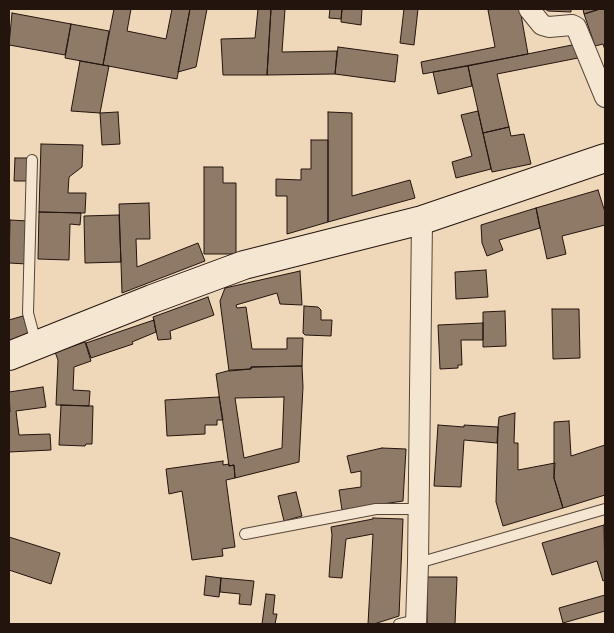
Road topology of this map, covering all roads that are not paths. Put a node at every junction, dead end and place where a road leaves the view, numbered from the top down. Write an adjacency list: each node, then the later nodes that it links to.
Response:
1 (528, 9): 2 (street)
2 (605, 97)
3 (605, 158): 5 (street)
4 (32, 160): 6 (lane)
5 (422, 220): 6 (street); 8 (street)
6 (37, 346): 7 (street)
7 (9, 356)
8 (418, 509): 10 (lane); 11 (street)
9 (605, 510): 11 (lane)
10 (245, 534)
11 (418, 563): 12 (street)
12 (410, 623)

